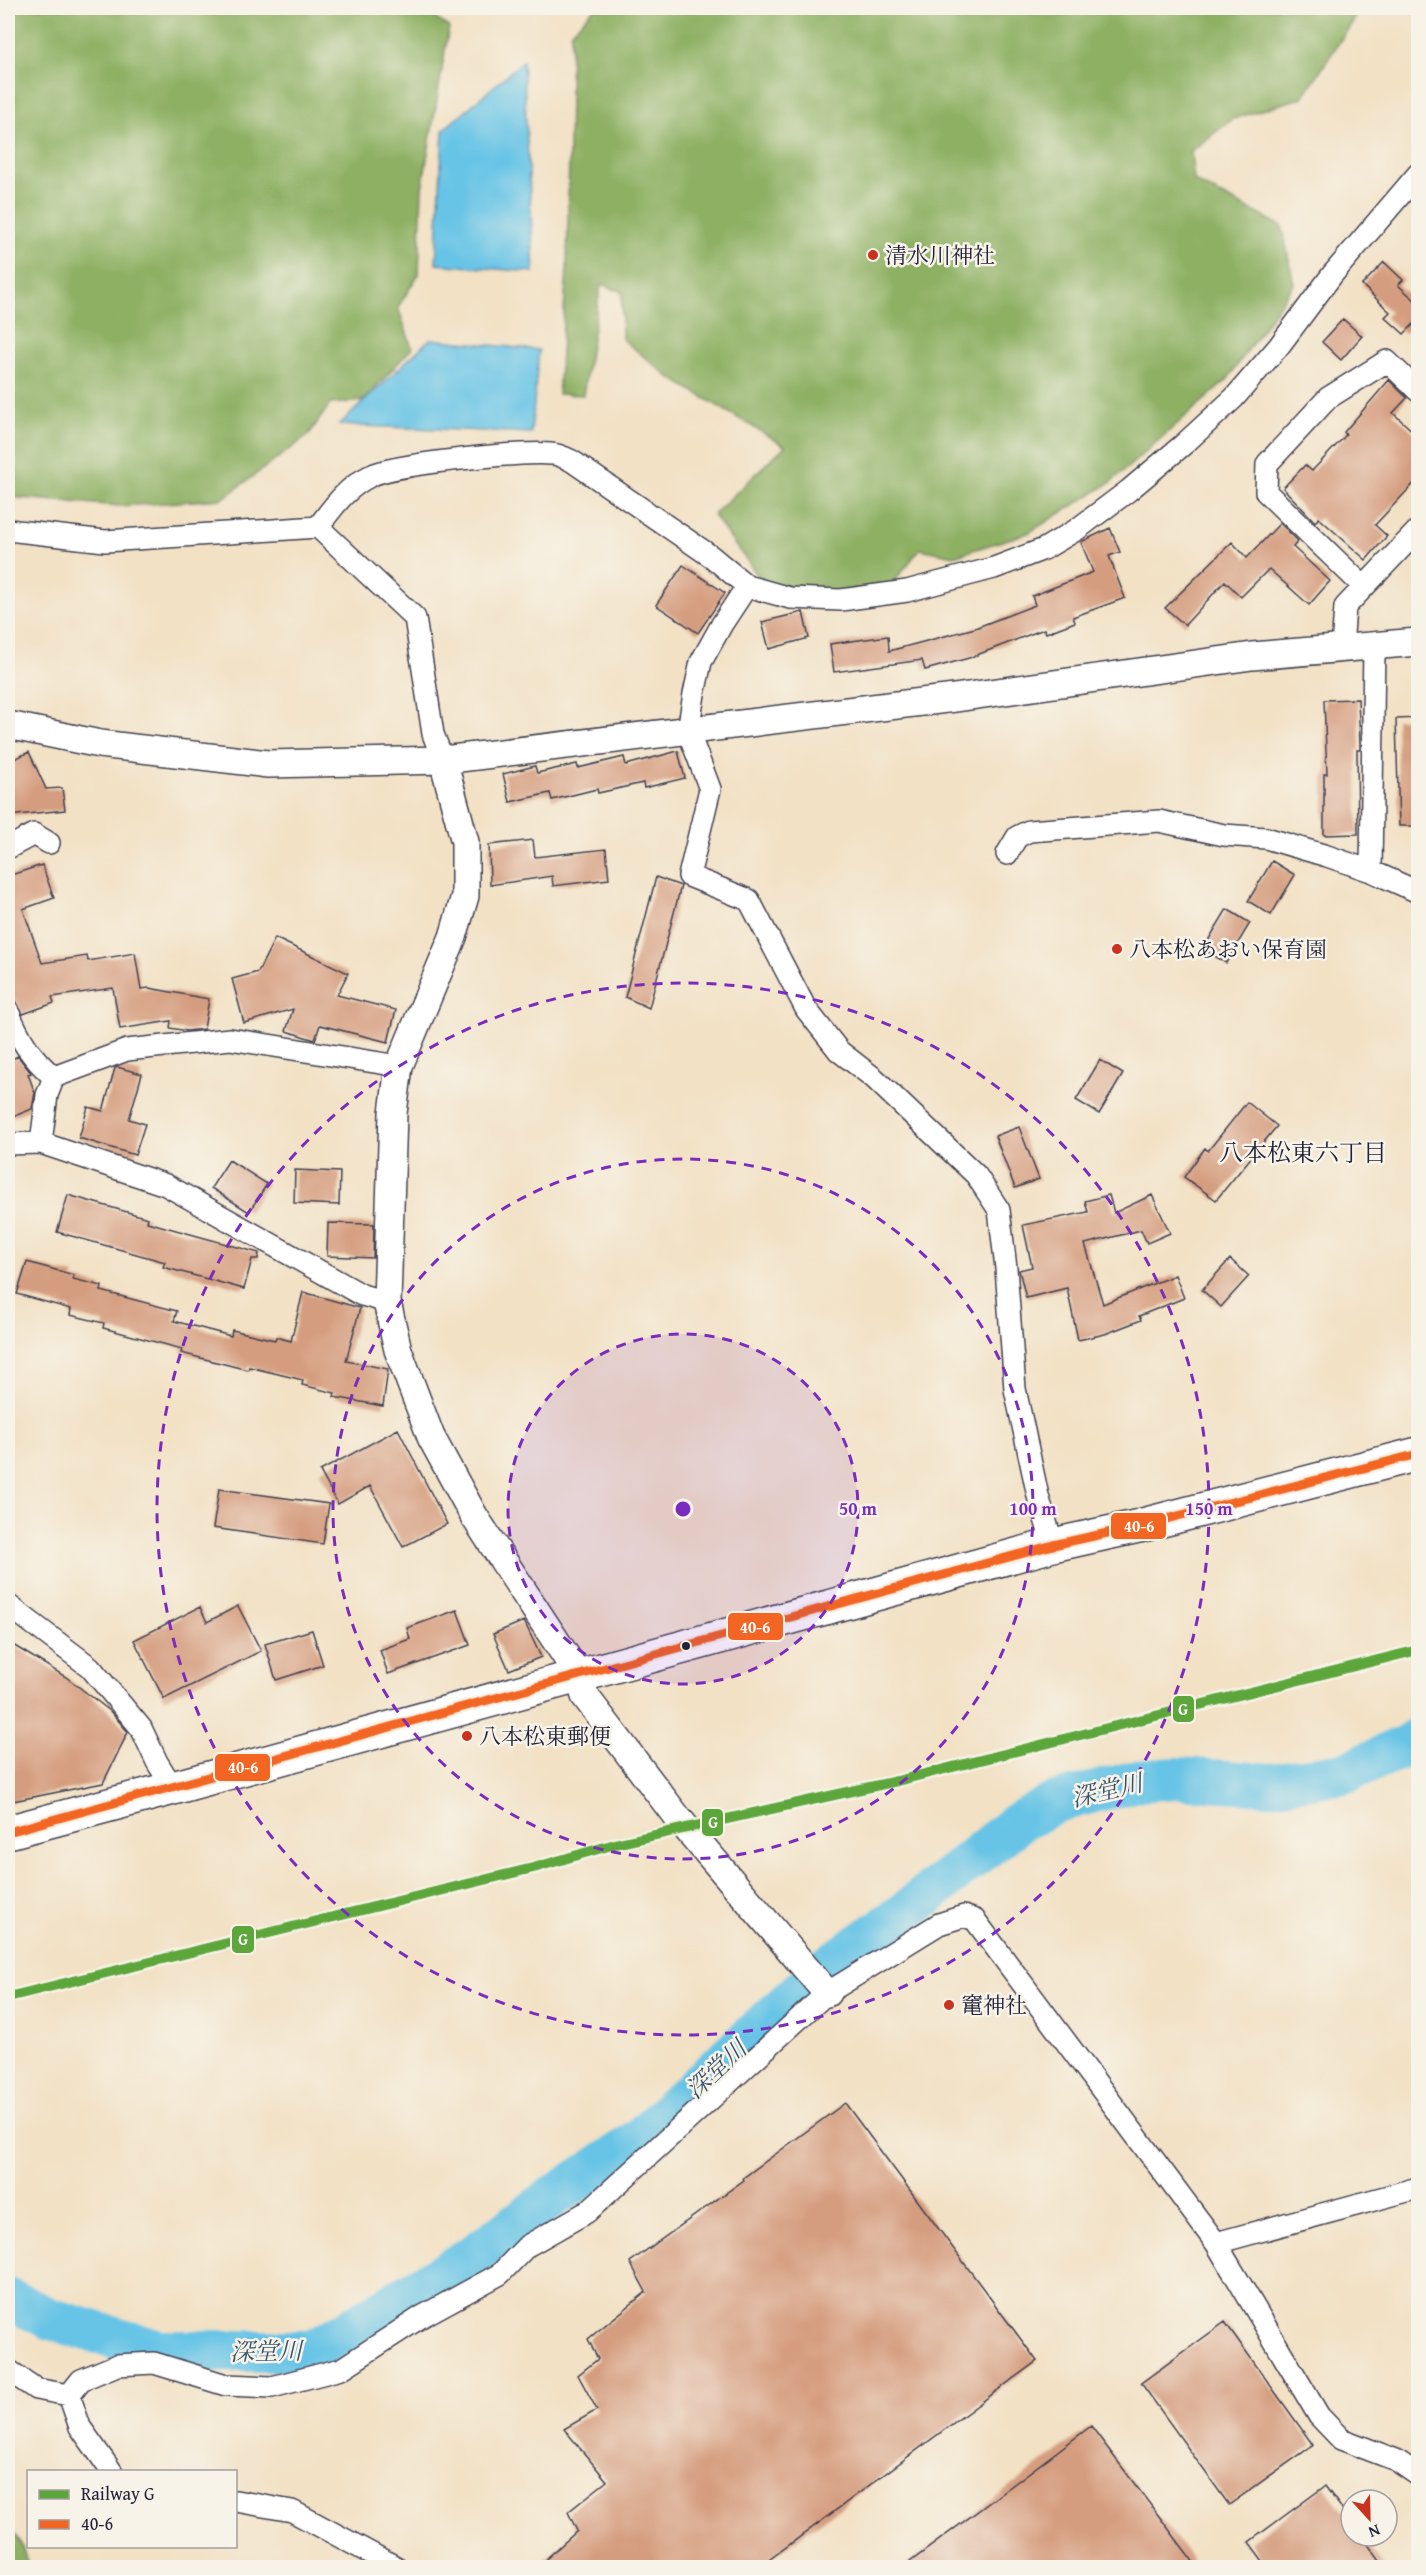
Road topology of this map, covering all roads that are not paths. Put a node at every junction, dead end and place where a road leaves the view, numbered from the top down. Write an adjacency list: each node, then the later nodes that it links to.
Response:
1 (1416, 181): 6 (street)
2 (1419, 391): 7 (street)
3 (318, 527): 4 (street); 6 (street); 13 (street)
4 (8, 530)
5 (1419, 530): 7 (street)
6 (747, 586): 12 (street)
7 (1364, 587): 10 (street)
8 (1419, 642): 9 (street)
9 (1374, 645): 10 (street); 17 (street)
10 (1342, 648): 12 (street)
11 (8, 725): 13 (street)
12 (688, 731): 13 (street); 26 (street)
13 (443, 760): 20 (street)
14 (49, 843): 15 (street)
15 (8, 848)
16 (1006, 854): 17 (street)
17 (1371, 871): 18 (street)
18 (1419, 892)
19 (8, 1011): 21 (street)
20 (399, 1066): 21 (street); 24 (street)
21 (54, 1077): 22 (street)
22 (41, 1143): 23 (street); 24 (street)
23 (8, 1144)
24 (387, 1302): 28 (street)
25 (1419, 1454): 26 (highway)
26 (1053, 1545): 28 (highway)
27 (8, 1605): 29 (street)
28 (579, 1676): 29 (highway); 31 (street)
29 (173, 1788): 30 (highway)
30 (8, 1832)
31 (819, 1985): 33 (street); 35 (street)
32 (1419, 2188): 33 (street)
33 (1216, 2242): 37 (street)
34 (8, 2370): 35 (street)
35 (69, 2395): 36 (street)
36 (111, 2470)
37 (1419, 2475)
38 (237, 2501): 39 (street)
39 (398, 2568)

